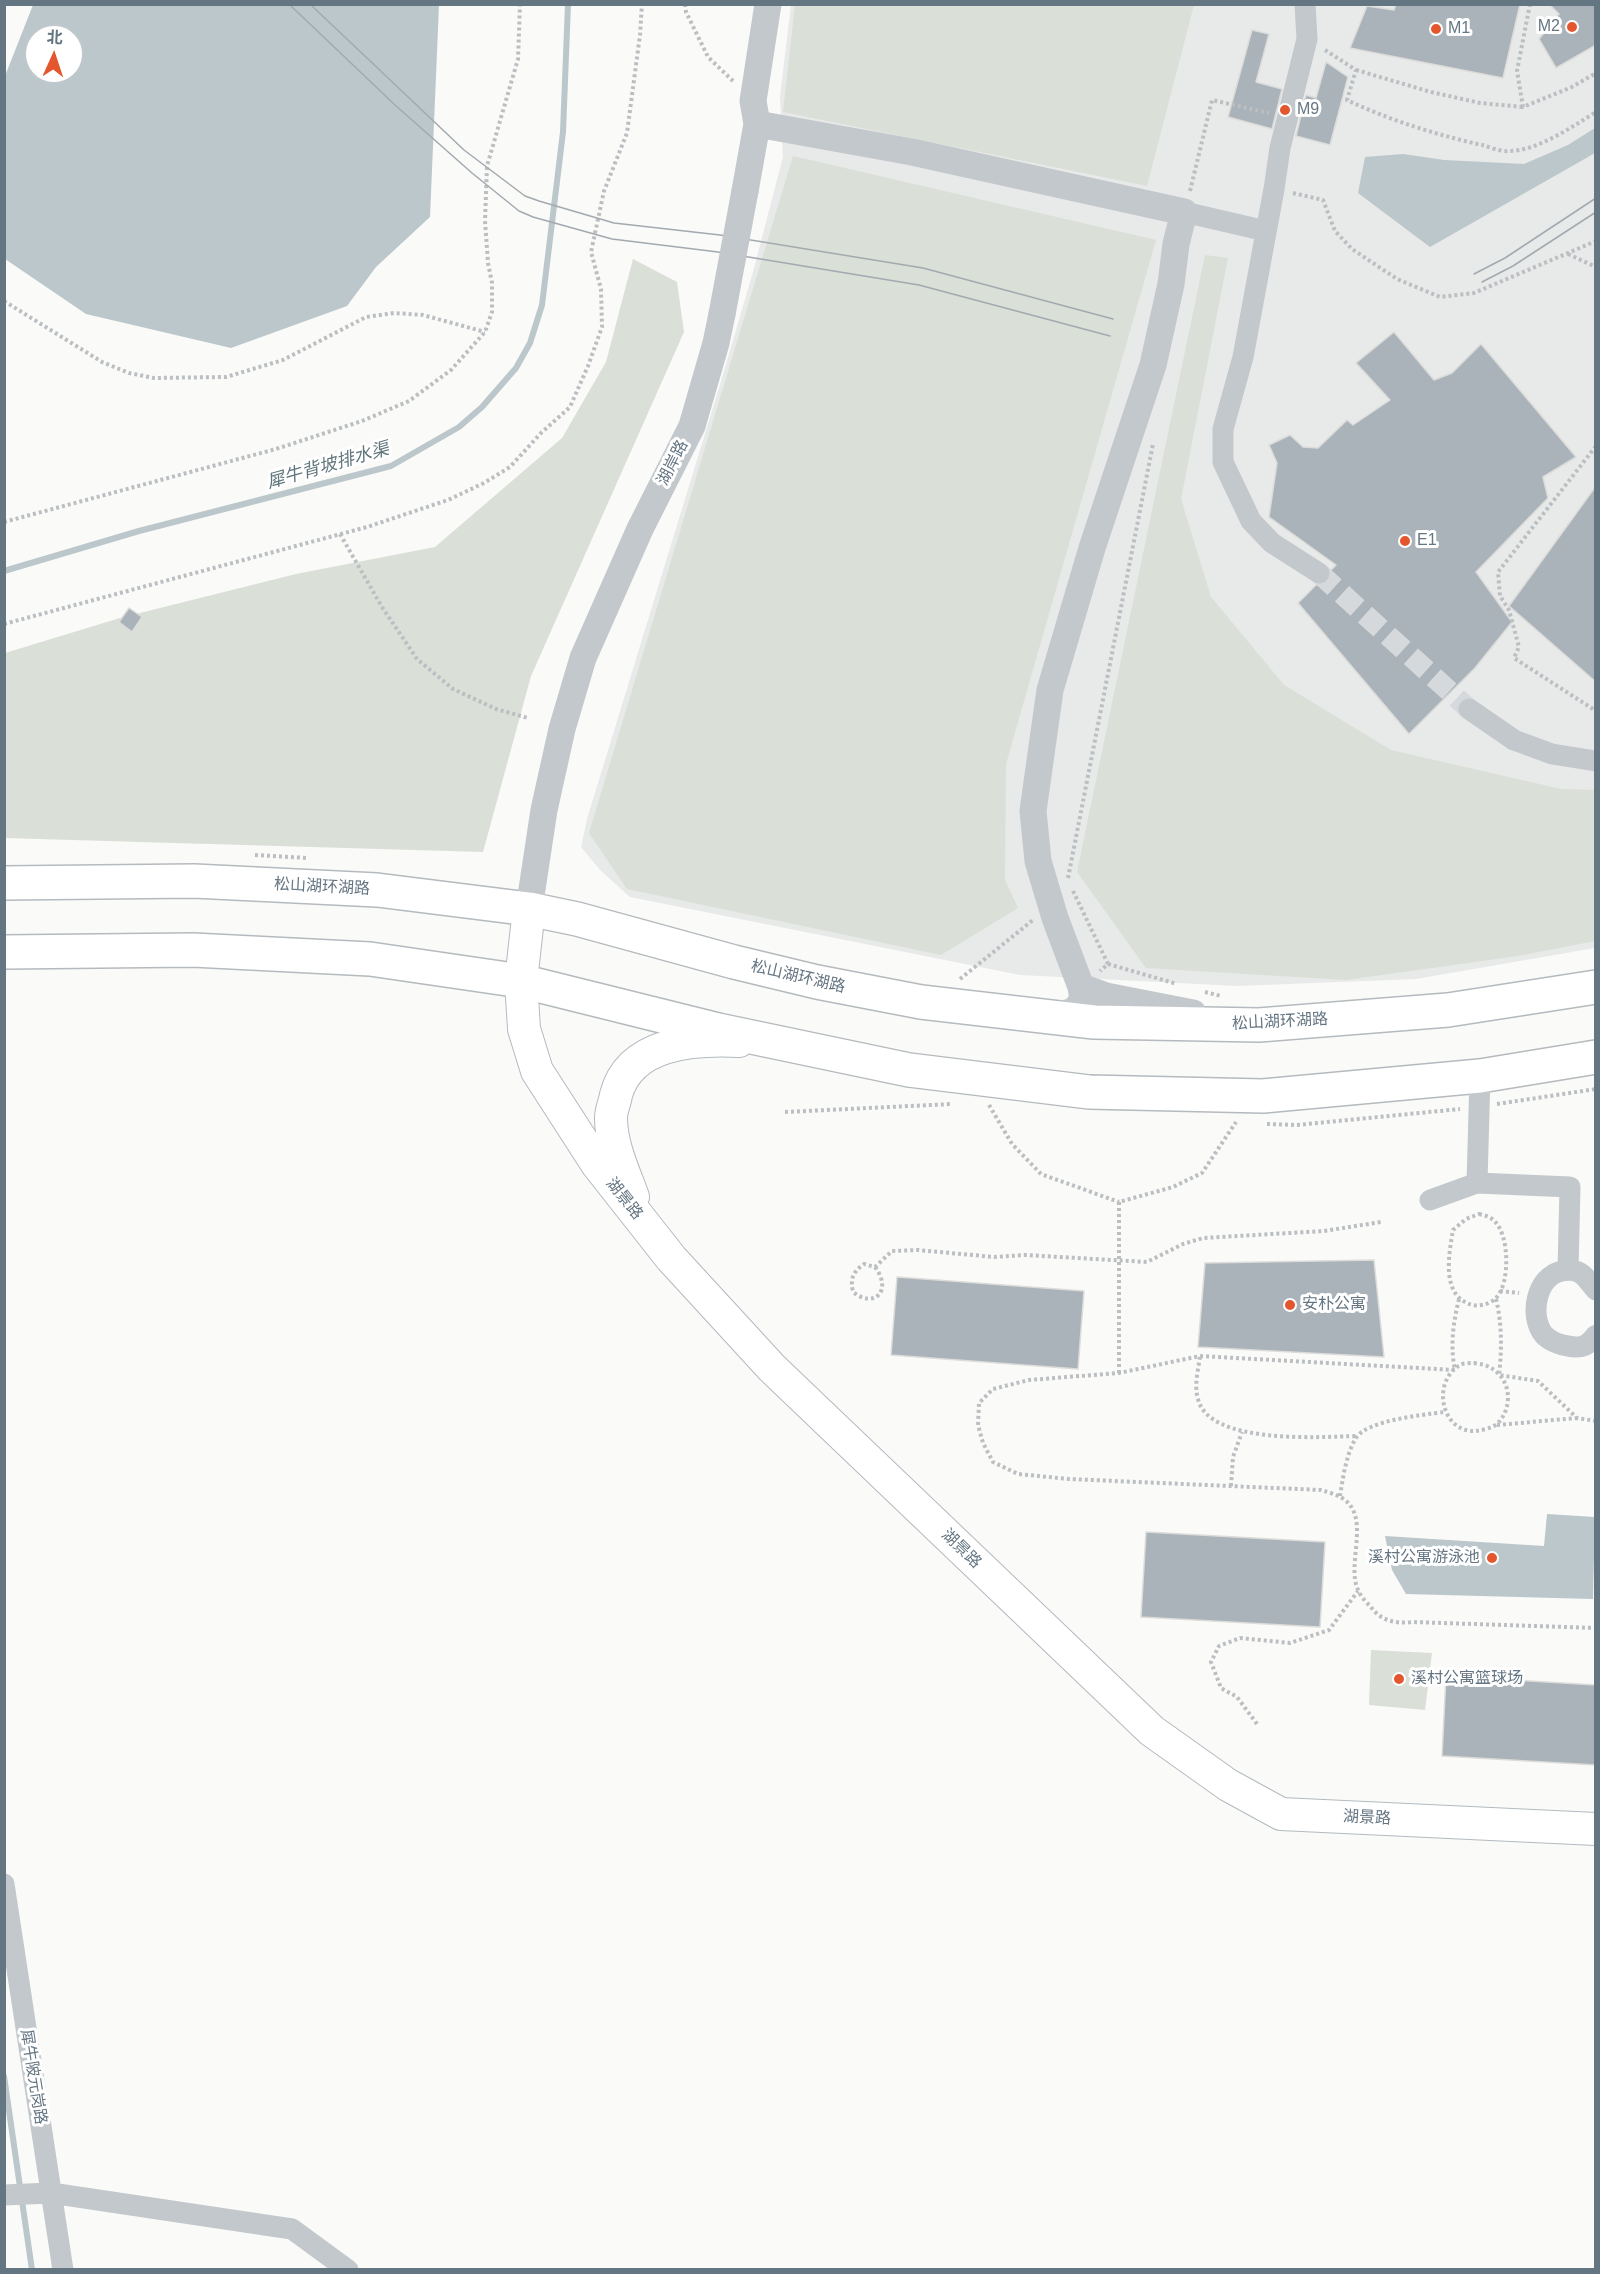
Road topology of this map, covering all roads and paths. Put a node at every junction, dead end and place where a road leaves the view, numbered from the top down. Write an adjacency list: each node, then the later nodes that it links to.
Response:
1 (520, 4): 21 (path)
2 (642, 4): 25 (path)
3 (685, 4): 11 (path)
4 (768, 4): 11 (street, 湖岸路)
5 (1305, 4): 7 (street)
6 (1530, 4): 10 (path)
7 (1307, 39): 8 (path); 13 (street)
8 (1356, 70): 10 (path); 12 (path)
9 (1596, 73): 10 (path)
10 (1523, 107)
11 (755, 112): 15 (street); 35 (street, 湖岸路, bridge)
12 (1596, 112)
13 (1288, 117): 14 (street); 15 (path)
14 (1274, 189): 16 (street); 18 (path)
15 (1184, 212): 16 (street); 34 (street)
16 (1266, 231): 26 (street)
17 (1596, 241): 18 (path)
18 (1568, 253): 19 (path)
19 (1596, 267)
20 (4, 301): 21 (path)
21 (485, 332): 24 (path)
22 (1155, 436): 34 (path)
23 (1596, 447): 29 (path)
24 (4, 522)
25 (340, 534): 27 (path); 30 (path)
26 (1319, 573)
27 (4, 624)
28 (1469, 709): 31 (street)
29 (1596, 711)
30 (528, 718)
31 (1596, 760)
32 (4, 883): 35 (main road, 松山湖环湖路)
33 (1073, 889): 37 (path)
34 (1051, 906): 38 (street); 40 (path)
35 (529, 909): 39 (main road, 湖景路); 45 (main road, 松山湖环湖路)
36 (4, 952): 39 (main road)
37 (1108, 964): 38 (path); 41 (path)
38 (1078, 978): 45 (street); 46 (street)
39 (521, 981): 47 (main road); 56 (main road, 湖景路)
40 (952, 985)
41 (1184, 986)
42 (1596, 987): 46 (main road, 松山湖环湖路)
43 (1195, 989): 44 (path)
44 (1229, 997)
45 (1052, 1017): 46 (main road, 松山湖环湖路)
46 (1259, 1025)
47 (777, 1042): 50 (main road); 56 (main road)
48 (1596, 1057): 50 (main road)
49 (1596, 1089): 50 (path)
50 (1480, 1091): 53 (street)
51 (987, 1102): 55 (path)
52 (1236, 1122): 55 (path)
53 (1477, 1183): 54 (street); 60 (street)
54 (1430, 1200)
55 (1119, 1202): 58 (path)
56 (640, 1218): 80 (main road, 湖景路)
57 (1381, 1221): 58 (path)
58 (1118, 1262): 59 (path); 67 (path)
59 (875, 1267): 59 (path)
60 (1568, 1270): 61 (street); 64 (street)
61 (1596, 1290)
62 (1459, 1299): 63 (path); 63 (path); 66 (path)
63 (1496, 1299): 68 (path)
64 (1596, 1335)
65 (1200, 1356): 66 (path); 67 (path); 73 (path)
66 (1455, 1370): 68 (path); 69 (path)
67 (1119, 1373): 75 (path)
68 (1499, 1375): 70 (path); 72 (path)
69 (1444, 1412): 72 (path); 74 (path)
70 (1577, 1418): 71 (path); 72 (path)
71 (1596, 1421)
72 (1497, 1425)
73 (1242, 1432): 74 (path); 75 (path)
74 (1357, 1436): 76 (path)
75 (1231, 1486): 76 (path)
76 (1340, 1497): 77 (path)
77 (1358, 1591): 78 (path); 79 (path)
78 (1596, 1628)
79 (1257, 1724)
80 (1596, 1829)
81 (4, 1884): 82 (street, 犀牛陂元岗路)
82 (51, 2193): 83 (street); 84 (street, 犀牛陂元岗路); 85 (street)
83 (4, 2195)
84 (63, 2270)
85 (348, 2270)

